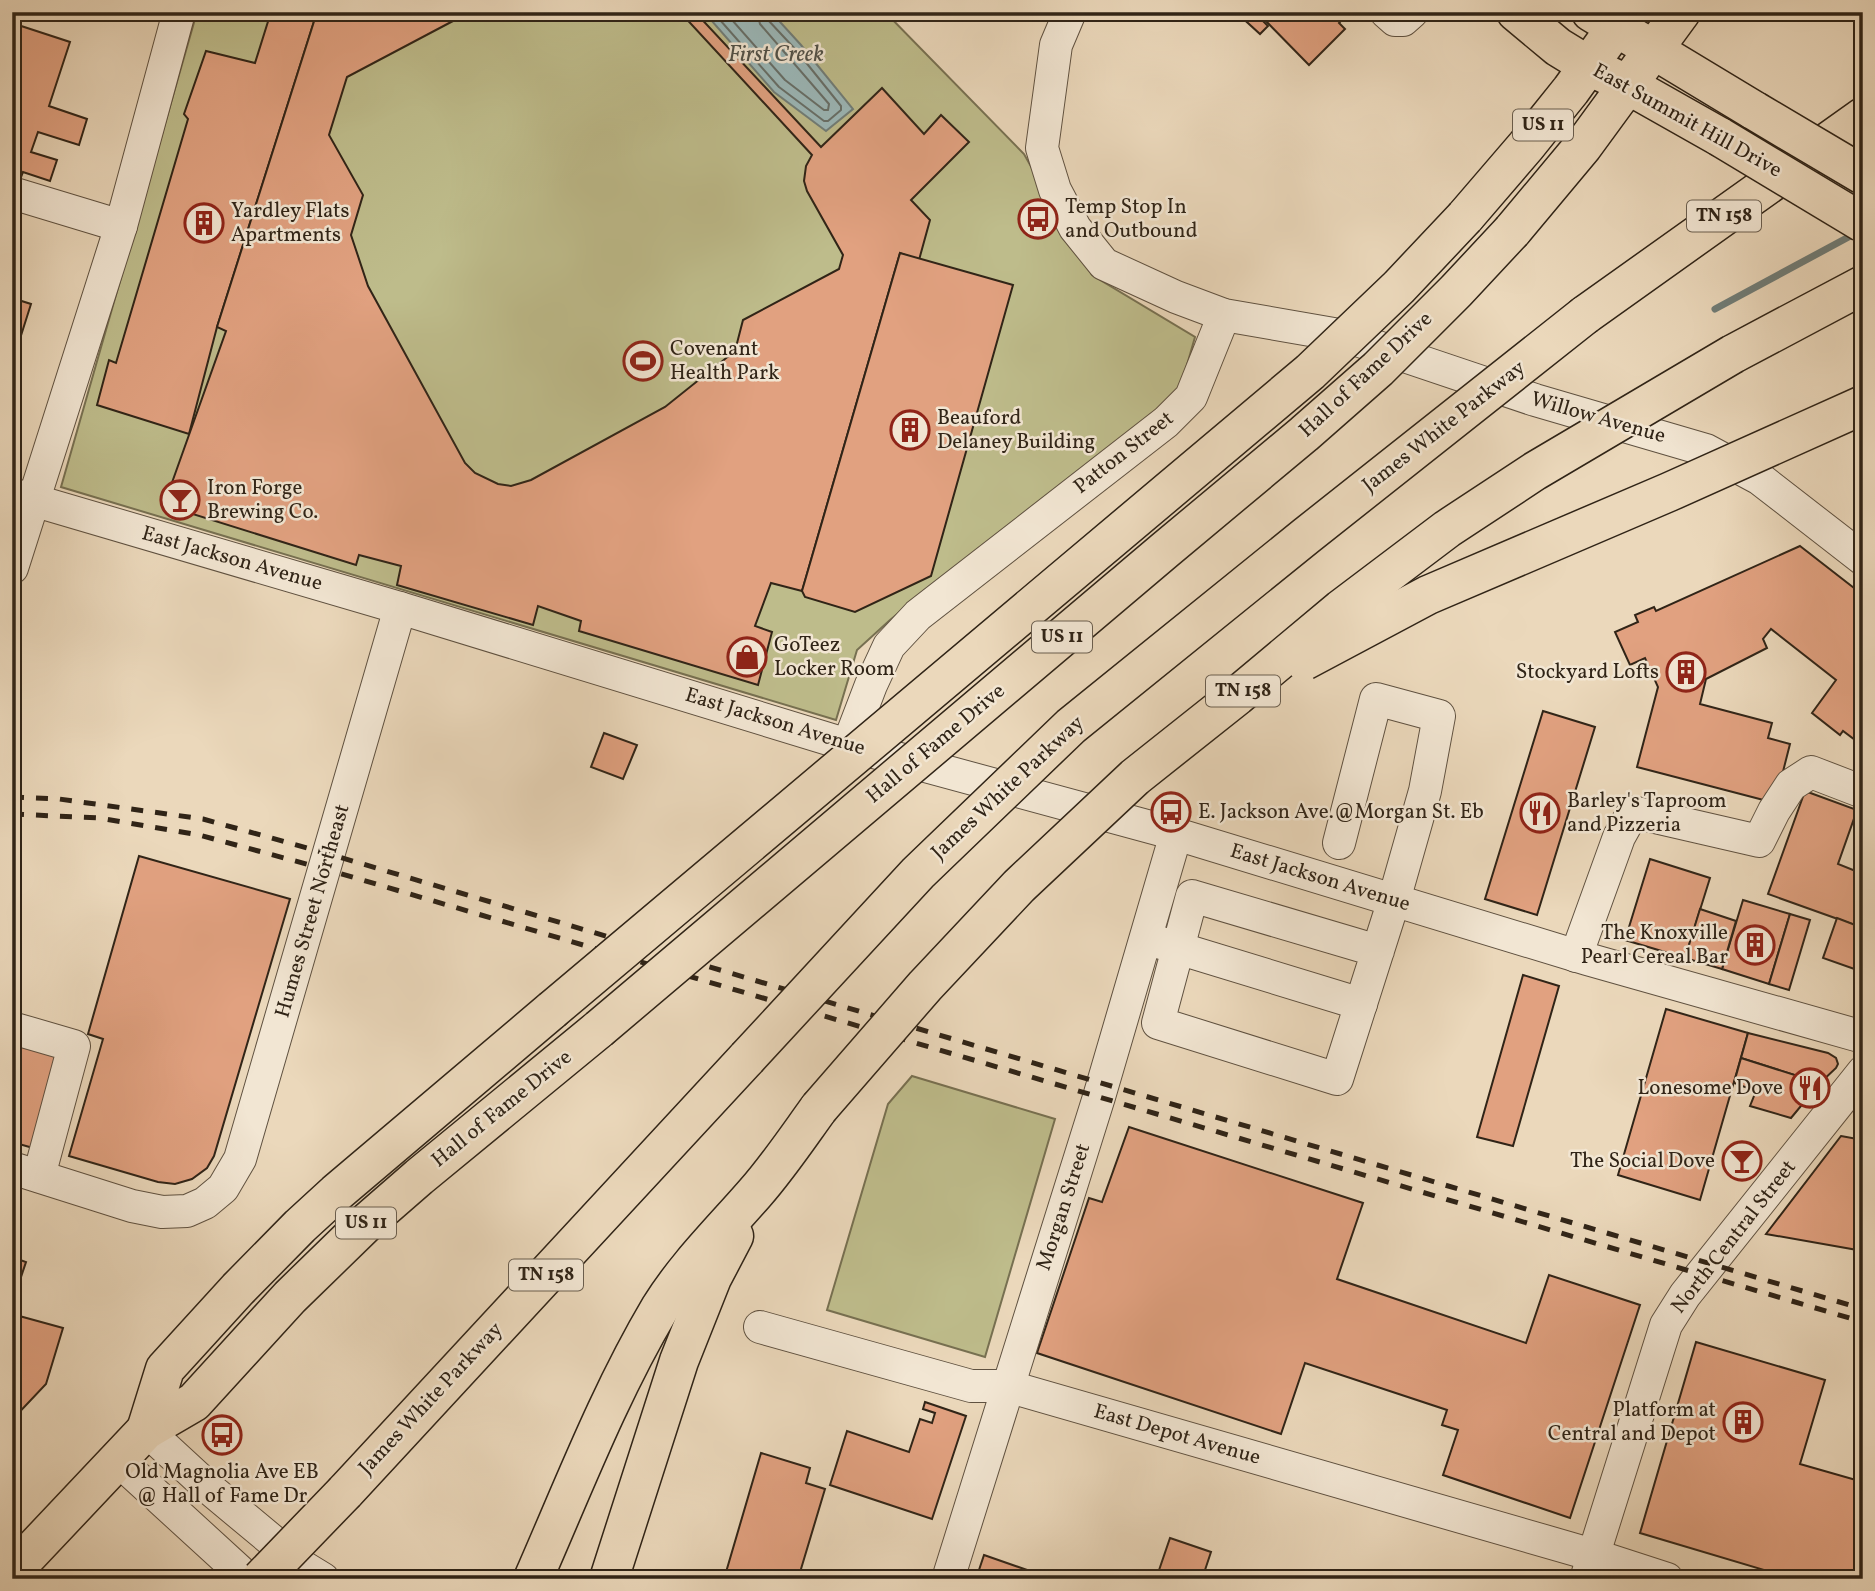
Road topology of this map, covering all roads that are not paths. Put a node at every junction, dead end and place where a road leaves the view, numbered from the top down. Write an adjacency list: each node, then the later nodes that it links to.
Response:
1 (180, 12): 15 (street)
2 (1070, 12): 17 (street)
3 (1386, 12): 4 (street)
4 (1412, 12)
5 (1516, 12): 9 (main road, East Summit Hill Drive)
6 (1681, 12): 8 (main road, Hall of Fame Drive / US 11)
7 (1611, 17): 8 (main road); 9 (main road, Hall of Fame Drive / US 11)
8 (1655, 50): 10 (main road, Hall of Fame Drive / US 11); 12 (main road, bridge)
9 (1589, 66): 10 (main road, East Summit Hill Drive); 41 (main road, Hall of Fame Drive / US 11, bridge)
10 (1628, 85): 14 (main road, East Summit Hill Drive, bridge); 41 (main road, Hall of Fame Drive / US 11, bridge)
11 (1863, 117): 46 (main road, James White Parkway / TN 158, bridge)
12 (1863, 175)
13 (12, 193): 15 (street)
14 (1863, 223)
15 (121, 226): 19 (street)
16 (1863, 285): 23 (main road, TN 158, bridge)
17 (1224, 315): 20 (street, Willow Avenue); 24 (street, Patton Street)
18 (1863, 405): 23 (main road, bridge)
19 (22, 497): 21 (street); 22 (street, East Jackson Avenue)
20 (1863, 559)
21 (12, 568)
22 (400, 608): 24 (street, East Jackson Avenue); 37 (street, Humes Street Northeast)
23 (1237, 696): 38 (main road, TN 158, bridge)
24 (848, 745): 26 (street, East Jackson Avenue)
25 (1863, 792): 32 (street)
26 (1176, 834): 28 (street, East Jackson Avenue); 29 (street, Morgan Street)
27 (1339, 843): 28 (street)
28 (1394, 900): 31 (street); 32 (street, East Jackson Avenue)
29 (1146, 938): 30 (street); 40 (street, Morgan Street)
30 (1178, 948): 31 (street); 33 (street); 33 (street)
31 (1378, 951): 33 (street)
32 (1576, 956): 35 (street, East Jackson Avenue)
33 (1361, 1004)
34 (12, 1028): 37 (street)
35 (1863, 1037)
36 (1863, 1072): 43 (street, North Central Street)
37 (25, 1172)
38 (757, 1191): 48 (main road); 49 (main road)
39 (760, 1327): 40 (street, East Depot Avenue)
40 (1007, 1386): 43 (street, East Depot Avenue); 50 (street, Morgan Street)
41 (146, 1430): 42 (main road, Hall of Fame Drive / US 11); 47 (street)
42 (118, 1460): 44 (main road, Hall of Fame Drive / US 11); 45 (street)
43 (1589, 1567): 51 (street, East Depot Avenue)
44 (12, 1572)
45 (248, 1579)
46 (261, 1579)
47 (323, 1579)
48 (533, 1579)
49 (609, 1579)
50 (948, 1579)
51 (1667, 1579)

